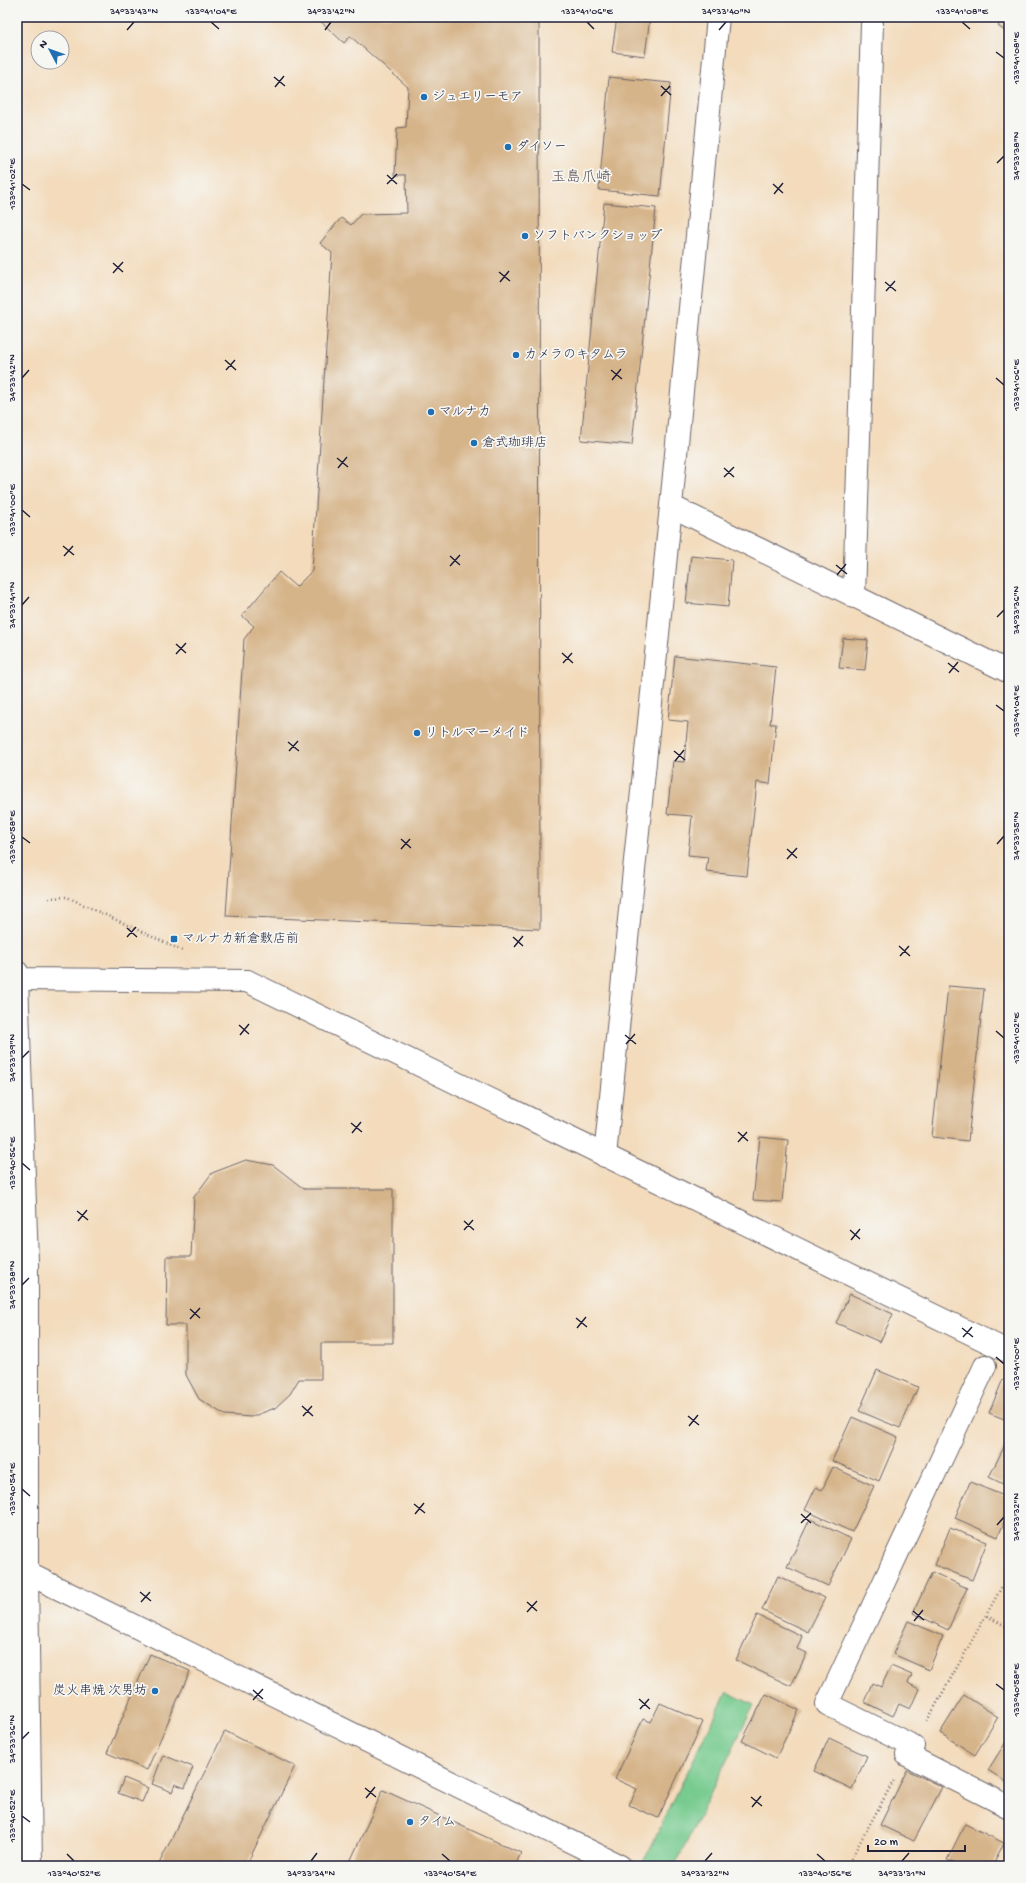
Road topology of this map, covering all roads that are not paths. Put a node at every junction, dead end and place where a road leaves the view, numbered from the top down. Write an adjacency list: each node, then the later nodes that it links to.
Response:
1 (718, 17): 3 (street)
2 (872, 24): 4 (street)
3 (671, 506): 4 (street); 8 (street)
4 (854, 597): 5 (street)
5 (1009, 672)
6 (17, 972): 7 (street)
7 (17, 979): 8 (street); 11 (street)
8 (605, 1156): 9 (street)
9 (1009, 1352)
10 (985, 1366): 12 (street)
11 (27, 1573): 13 (street); 14 (street)
12 (1009, 1807)
13 (31, 1866)
14 (620, 1866)

